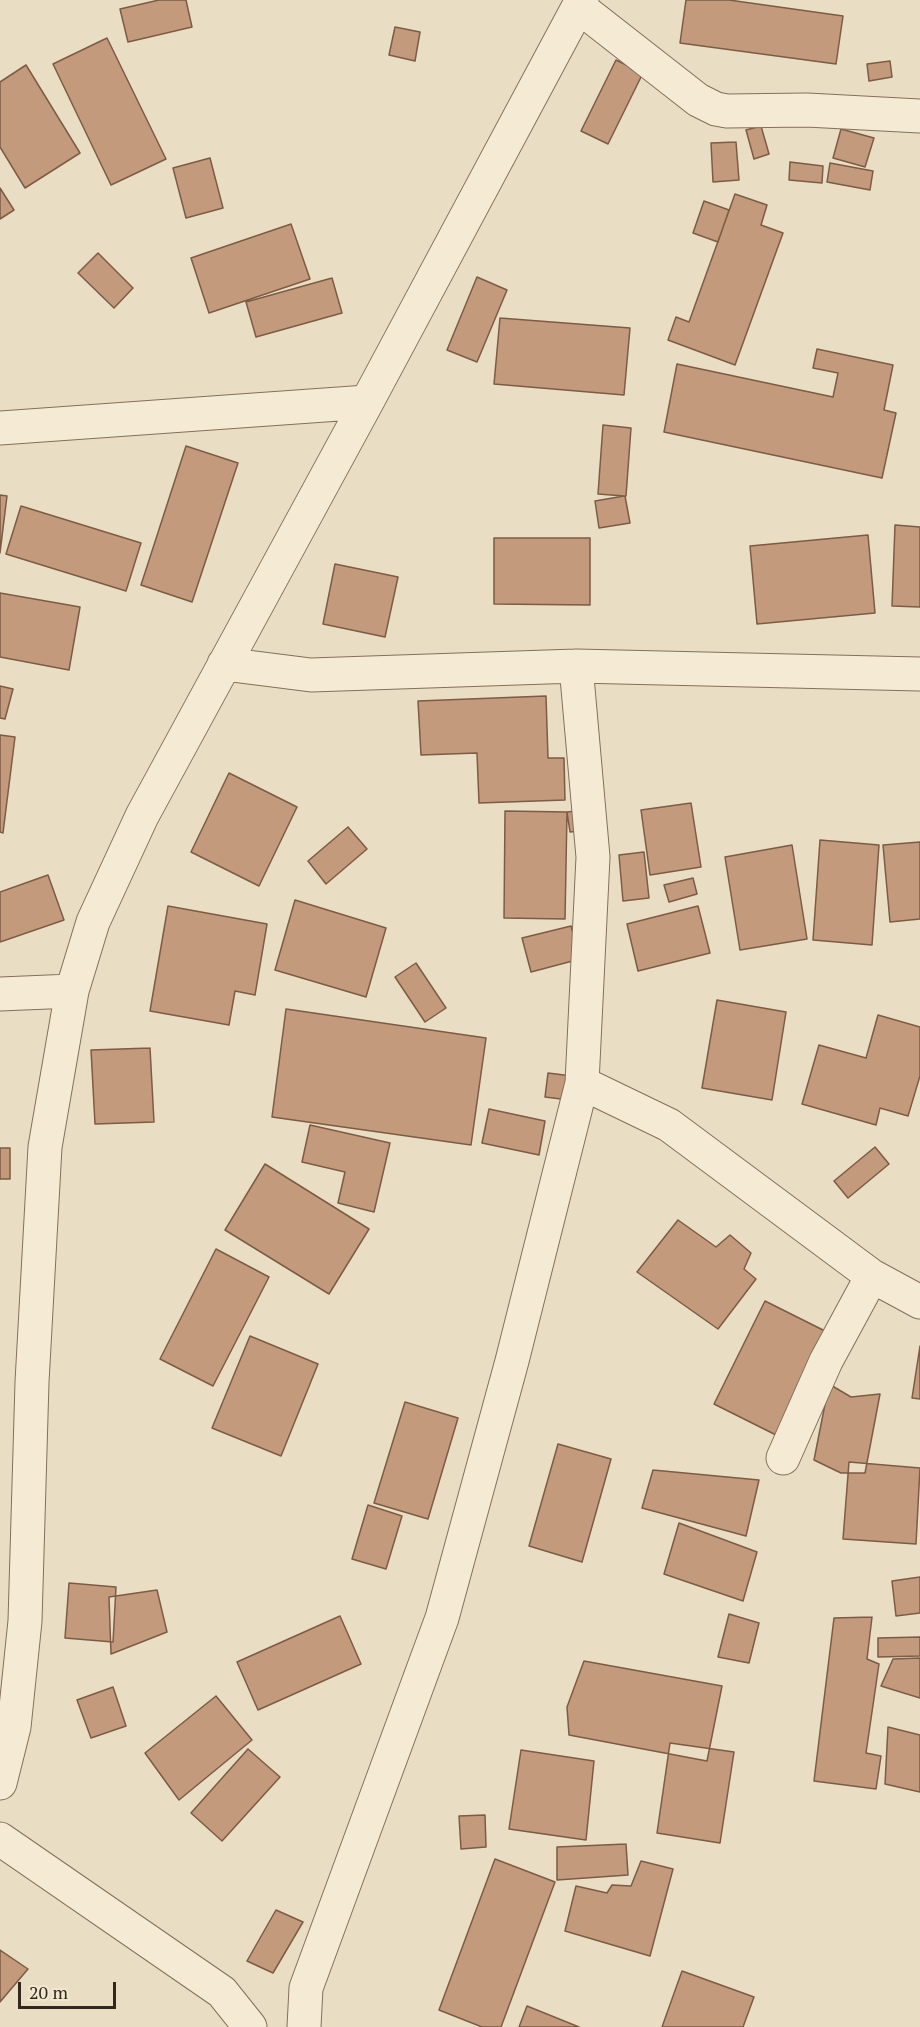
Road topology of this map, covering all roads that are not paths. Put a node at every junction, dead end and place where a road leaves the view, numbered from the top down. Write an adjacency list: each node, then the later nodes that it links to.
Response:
1 (580, 4): 2 (street); 3 (street)
2 (920, 116)
3 (367, 402): 4 (street); 5 (street)
4 (0, 428)
5 (224, 664): 6 (street); 8 (street)
6 (576, 666): 7 (street); 10 (street)
7 (920, 674)
8 (72, 991): 9 (street); 14 (street)
9 (0, 994)
10 (582, 1083): 11 (street); 17 (street)
11 (872, 1276): 12 (street); 13 (street)
12 (920, 1302)
13 (783, 1458)
14 (0, 1783)
15 (0, 1839): 16 (street)
16 (250, 2027)
17 (304, 2027)

